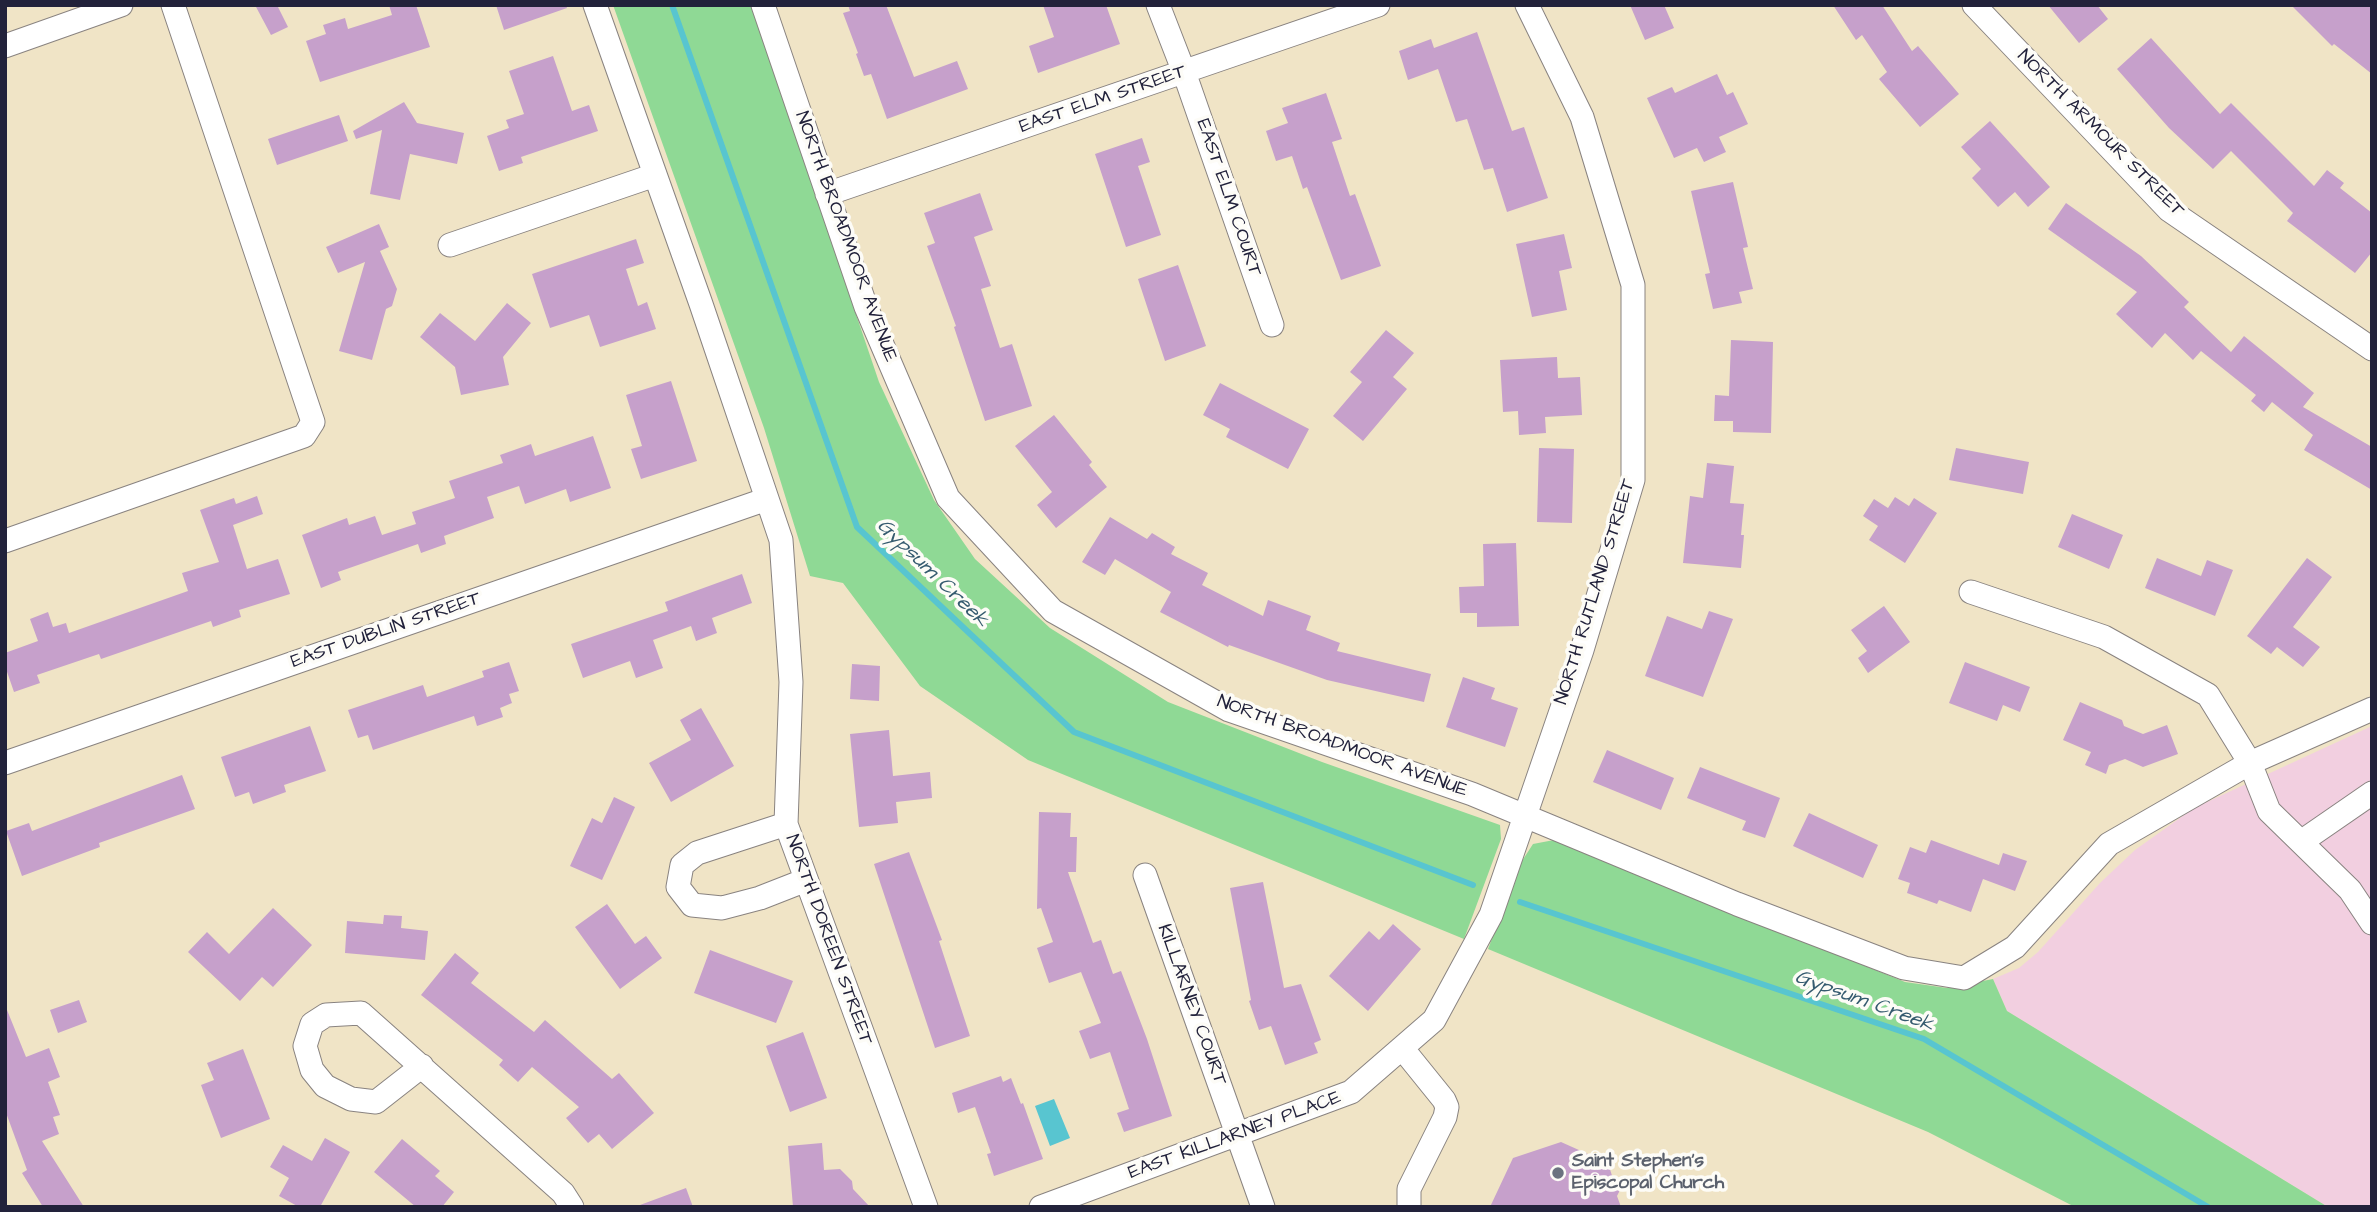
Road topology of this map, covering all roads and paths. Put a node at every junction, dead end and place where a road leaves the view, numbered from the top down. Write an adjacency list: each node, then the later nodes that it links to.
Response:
1 (121, 5): 9 (street)
2 (173, 5): 17 (street)
3 (594, 5): 11 (street)
4 (763, 5): 12 (street, NORTH BROADMOOR AVENUE)
5 (1158, 5): 10 (street, EAST ELM COURT)
6 (1378, 5): 10 (street, EAST ELM STREET)
7 (1527, 5): 23 (street, NORTH RUTLAND STREET)
8 (1974, 5): 15 (street, NORTH ARMOUR STREET)
9 (5, 46)
10 (1184, 72): 12 (street, EAST ELM STREET); 14 (street, EAST ELM COURT)
11 (655, 175): 13 (street); 16 (street)
12 (827, 194): 23 (street, NORTH BROADMOOR AVENUE)
13 (450, 245)
14 (1272, 325)
15 (2372, 349)
16 (767, 499): 20 (street, EAST DUBLIN STREET); 24 (street, NORTH DOREEN STREET)
17 (5, 541)
18 (1971, 592): 21 (street)
19 (2372, 709): 21 (street)
20 (5, 763)
21 (2250, 763): 23 (street, NORTH BROADMOOR AVENUE); 25 (street)
22 (2372, 793): 25 (street)
23 (1524, 815): 29 (street, EAST KILLARNEY PLACE)
24 (786, 824): 27 (street, NORTH DOREEN STREET); 27 (street)
25 (2301, 842): 28 (street)
26 (1144, 875): 31 (street, KILLARNEY COURT)
27 (806, 880): 33 (street, NORTH DOREEN STREET)
28 (2372, 923)
29 (1402, 1048): 31 (street, EAST KILLARNEY PLACE); 36 (street)
30 (422, 1066): 30 (street); 32 (street)
31 (1238, 1135): 34 (street, EAST KILLARNEY PLACE); 35 (street, KILLARNEY COURT)
32 (572, 1207)
33 (926, 1207)
34 (1041, 1207)
35 (1263, 1207)
36 (1409, 1207)

